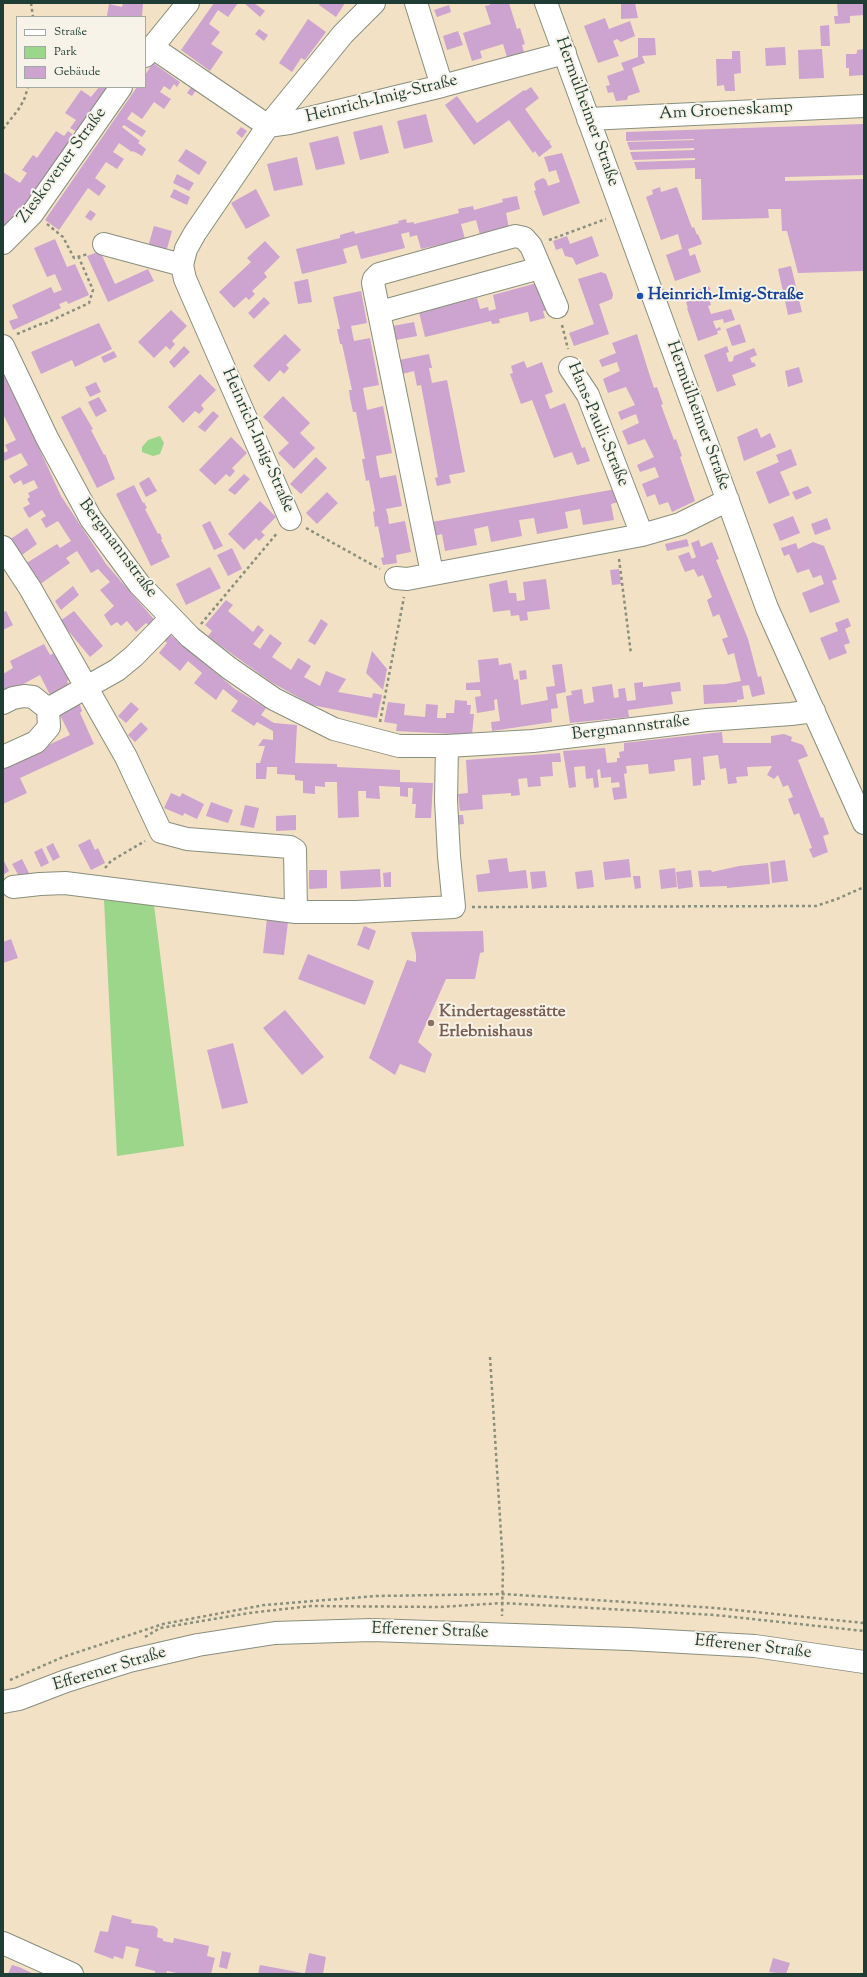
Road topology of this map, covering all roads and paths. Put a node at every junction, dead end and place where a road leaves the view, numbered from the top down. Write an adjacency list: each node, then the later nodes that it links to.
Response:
1 (31, 3): 6 (path)
2 (188, 3): 7 (street)
3 (374, 3): 14 (street)
4 (416, 3): 9 (street)
5 (546, 3): 8 (street, Hermülheimer Straße)
6 (33, 16)
7 (149, 52): 14 (street)
8 (565, 53): 9 (street, Heinrich-Imig-Straße); 13 (street, Hermülheimer Straße)
9 (442, 86): 14 (street, Heinrich-Imig-Straße)
10 (28, 88): 15 (path)
11 (120, 88): 16 (street, Zieskovener Straße)
12 (864, 106): 13 (street, Am Groeneskamp)
13 (588, 119): 17 (street, Hermülheimer Straße)
14 (268, 126): 22 (street)
15 (3, 129)
16 (32, 214): 18 (street, Zieskovener Straße); 21 (path)
17 (623, 214): 19 (path); 28 (street, Hermülheimer Straße)
18 (3, 243)
19 (531, 246): 23 (street); 25 (street)
20 (95, 249): 21 (path); 22 (street)
21 (79, 258): 26 (path)
22 (182, 265): 29 (street, Heinrich-Imig-Straße)
23 (540, 268): 24 (street); 25 (street)
24 (556, 307): 27 (path, Hans-Pauli-Straße)
25 (380, 312): 33 (street)
26 (9, 340): 35 (street, Bergmannstraße)
27 (570, 368): 30 (street, Hans-Pauli-Straße)
28 (728, 500): 30 (street); 41 (street, Hermülheimer Straße)
29 (290, 518): 34 (path, Heinrich-Imig-Straße); 36 (path)
30 (642, 535): 31 (street)
31 (616, 540): 33 (street); 37 (path)
32 (3, 547): 38 (street)
33 (432, 573): 34 (street)
34 (402, 579): 42 (path)
35 (171, 618): 36 (street, Bergmannstraße); 38 (street)
36 (190, 637): 42 (street, Bergmannstraße)
37 (631, 654)
38 (86, 688): 40 (street); 46 (street)
39 (3, 703): 40 (street)
40 (48, 709): 44 (street)
41 (814, 711): 43 (street, Bergmannstraße); 45 (street, Hermülheimer Straße)
42 (376, 741): 43 (street, Bergmannstraße)
43 (448, 746): 50 (street)
44 (3, 757)
45 (864, 823)
46 (161, 832): 47 (path); 51 (street)
47 (98, 887): 49 (street); 51 (street)
48 (864, 887): 50 (path)
49 (13, 888)
50 (454, 907): 51 (street)
51 (296, 912)
52 (490, 1357): 53 (path)
53 (504, 1594)
54 (864, 1662): 55 (street, Efferener Straße)
55 (3, 1702)
56 (3, 1943): 57 (street)
57 (72, 1974)

